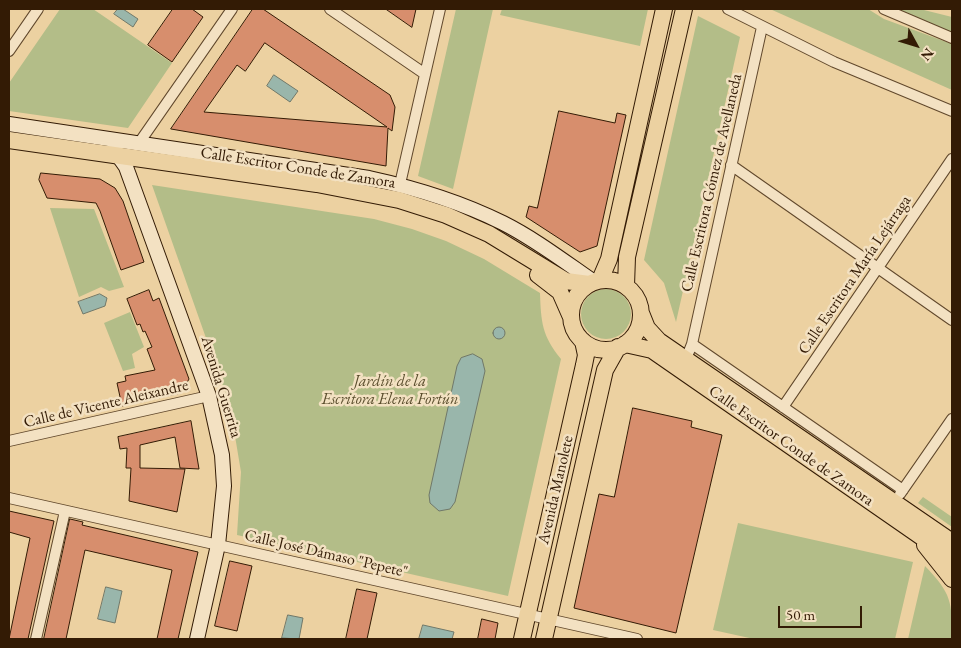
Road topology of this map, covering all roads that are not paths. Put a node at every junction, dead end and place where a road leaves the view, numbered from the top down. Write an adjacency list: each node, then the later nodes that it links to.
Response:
1 (38, 9): 11 (street)
2 (232, 9): 17 (street)
3 (330, 9): 12 (street)
4 (440, 9): 12 (street)
5 (664, 9): 24 (main road)
6 (684, 9): 25 (main road)
7 (728, 9): 9 (street)
8 (884, 9): 10 (street)
9 (762, 28): 13 (street); 21 (street, Calle Escritora Gómez de Avellaneda)
10 (952, 38)
11 (9, 52)
12 (425, 74): 22 (street)
13 (952, 110)
14 (9, 124): 15 (street, Calle Escritor Conde de Zamora)
15 (103, 138): 17 (street, Calle Escritor Conde de Zamora); 20 (street)
16 (9, 140): 20 (main road, Calle Escritor Conde de Zamora)
17 (139, 143): 22 (street, Calle Escritor Conde de Zamora)
18 (9, 149): 20 (main road, Calle Escritor Conde de Zamora)
19 (952, 159): 23 (street, Calle Escritora María Lejárraga)
20 (122, 161): 24 (main road, Calle Escritor Conde de Zamora); 27 (main road, Calle Escritor Conde de Zamora); 32 (street, Avenida Guerrita)
21 (731, 165): 23 (street); 31 (street, Calle Escritora Gómez de Avellaneda)
22 (400, 184): 24 (street, Calle Escritor Conde de Zamora)
23 (878, 268): 28 (street); 33 (street, Calle Escritora María Lejárraga)
24 (594, 282): 25 (main road); 27 (main road)
25 (626, 286): 26 (main road)
26 (641, 313): 30 (main road); 31 (main road, Calle Escritor Conde de Zamora)
27 (571, 317): 29 (main road)
28 (952, 320)
29 (583, 341): 30 (main road); 45 (main road, Avenida Manolete)
30 (622, 346): 39 (main road, Calle Escritor Conde de Zamora); 46 (main road, Avenida Manolete)
31 (689, 352): 33 (street, Calle Escritor Conde de Zamora); 36 (main road, Calle Escritor Conde de Zamora)
32 (209, 396): 35 (street, Calle de Vicente Aleixandre); 42 (street, Avenida Guerrita)
33 (783, 407): 36 (street, Calle Escritor Conde de Zamora)
34 (952, 419): 36 (street)
35 (9, 441)
36 (899, 496): 39 (street); 41 (main road, Calle Escritor Conde de Zamora)
37 (9, 498): 38 (street, Calle José Dámaso "Pepete")
38 (65, 511): 42 (street, Calle José Dámaso "Pepete"); 47 (street)
39 (897, 520): 40 (main road, Calle Escritor Conde de Zamora)
40 (916, 533): 43 (main road, Calle Escritor Conde de Zamora); 44 (main road)
41 (952, 542)
42 (218, 545): 45 (street, Calle José Dámaso "Pepete"); 48 (street, Avenida Guerrita)
43 (952, 558)
44 (952, 579)
45 (528, 615): 46 (street, Calle José Dámaso "Pepete"); 49 (main road, Avenida Manolete)
46 (549, 619): 50 (main road, Avenida Manolete); 51 (street, Calle José Dámaso "Pepete")
47 (36, 639)
48 (197, 639)
49 (522, 639)
50 (544, 639)
51 (637, 639)

